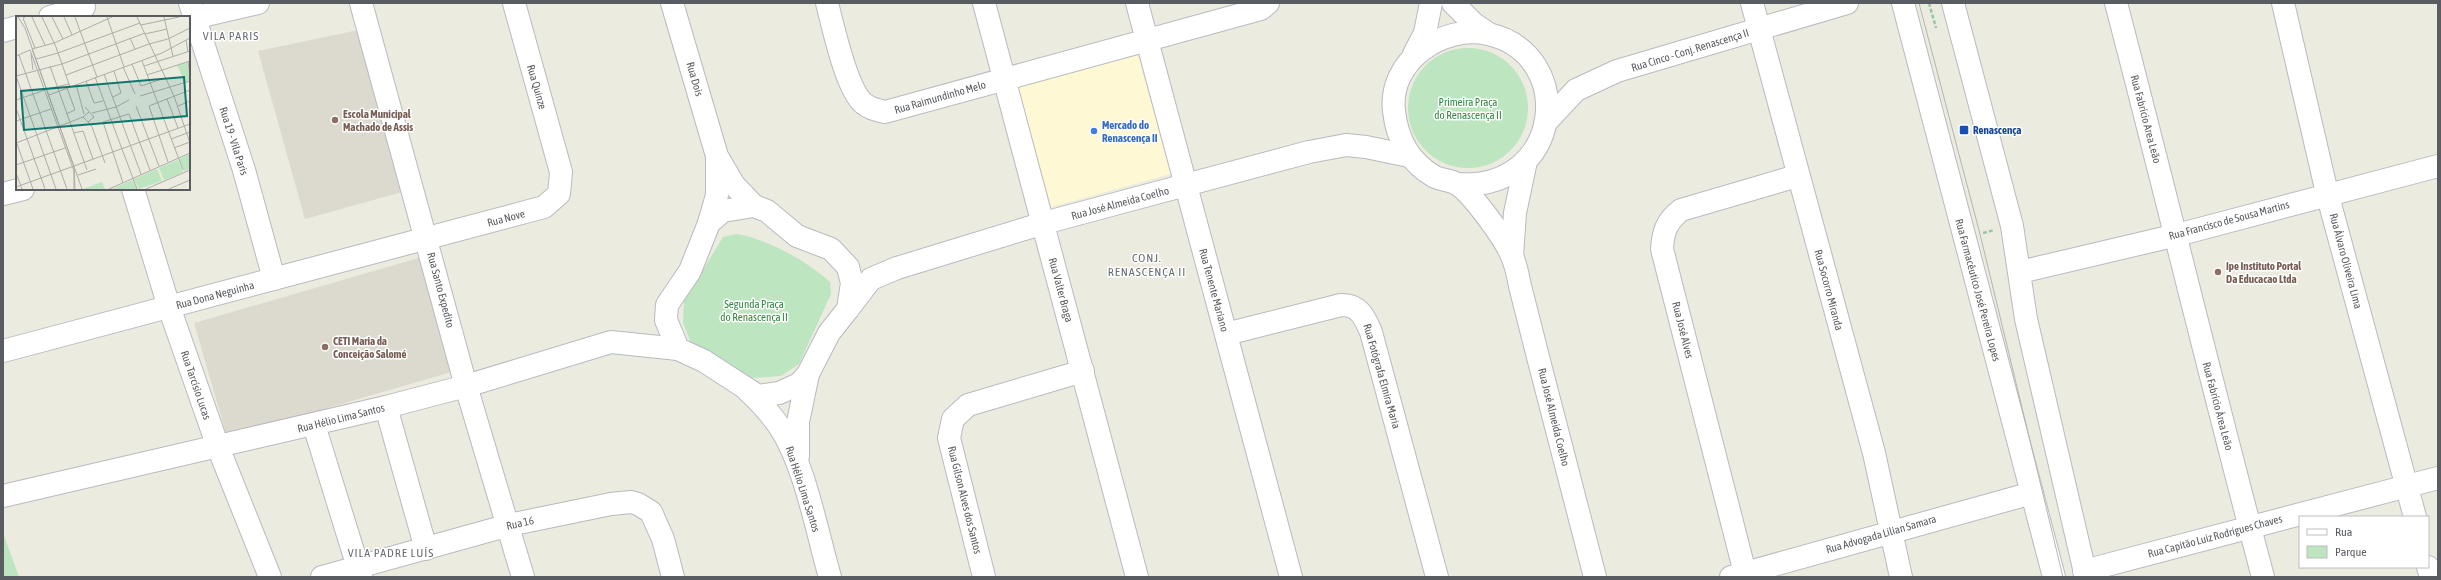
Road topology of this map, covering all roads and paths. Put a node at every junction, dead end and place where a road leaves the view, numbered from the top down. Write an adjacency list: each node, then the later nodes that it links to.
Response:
1 (258, 3): 19 (street)
2 (361, 3): 49 (street, Rua Santo Expedito)
3 (514, 3): 35 (street, Rua Quinze)
4 (672, 3): 31 (street, Rua Dois)
5 (827, 3): 29 (street, Rua Raimundinho Melo)
6 (984, 3): 29 (street, Rua Valter Braga)
7 (1137, 3): 27 (street, Rua Tenente Mariano)
8 (1268, 3): 27 (street, Rua Raimundinho Melo)
9 (1431, 3): 28 (street)
10 (1453, 3): 26 (street)
11 (1752, 3): 24 (street, Rua Socorro Miranda)
12 (1847, 3): 24 (street, Rua Cinco - Conj. Renascença II)
13 (1903, 3): 48 (street, Rua Farmacêutico José Pereira Lopes)
14 (1929, 3): 23 (path)
15 (1953, 3): 46 (street)
16 (2116, 3): 47 (street, Rua Fabrício Area Leão)
17 (2283, 3): 41 (street, Rua Álvaro Oliveira Lima)
18 (85, 9): 20 (street)
19 (188, 13)
20 (54, 16)
21 (190, 19): 52 (street, Rua 19 - Vila Paris)
22 (16, 27): 25 (street)
23 (1936, 28)
24 (1760, 29): 30 (street, Rua Cinco - Conj. Renascença II); 36 (street, Rua Socorro Miranda)
25 (3, 31)
26 (1488, 34): 28 (street); 30 (street)
27 (1147, 40): 29 (street, Rua Raimundinho Melo); 38 (street, Rua Tenente Mariano)
28 (1404, 68): 32 (street)
29 (1005, 78): 45 (street, Rua Valter Braga)
30 (1547, 121): 33 (street)
31 (717, 156): 43 (street); 44 (street)
32 (1409, 156): 37 (street); 38 (street, Rua José Almeida Coelho)
33 (1526, 160): 37 (street); 50 (street)
34 (2438, 166): 41 (street, Rua Francisco de Sousa Martins)
35 (561, 172): 49 (street, Rua Nove)
36 (1797, 176): 73 (street, Rua Socorro Miranda); 77 (street, Rua José Alves)
37 (1457, 184): 50 (street)
38 (1186, 186): 45 (street, Rua José Almeida Coelho); 55 (street, Rua Tenente Mariano)
39 (19, 190): 42 (street)
40 (133, 190): 53 (street, Rua Tarcísio Lucas)
41 (2327, 193): 47 (street, Rua Francisco de Sousa Martins); 67 (street, Rua Álvaro Oliveira Lima)
42 (3, 194)
43 (754, 206): 44 (street); 54 (street)
44 (709, 223): 56 (street)
45 (1044, 223): 54 (street, Rua José Almeida Coelho); 58 (street, Rua Valter Braga)
46 (2012, 226): 48 (path); 51 (street)
47 (2176, 235): 51 (street, Rua Francisco de Sousa Martins); 72 (street, Rua Fabrício Área Leão)
48 (1964, 238): 68 (street, Rua Farmacêutico José Pereira Lopes)
49 (427, 240): 52 (street, Rua Dona Neguinha); 60 (street, Rua Santo Expedito)
50 (1512, 256): 87 (street, Rua José Almeida Coelho)
51 (2020, 272): 76 (street)
52 (274, 279): 53 (street, Rua Dona Neguinha)
53 (169, 307): 57 (street, Rua Dona Neguinha); 64 (street, Rua Tarcísio Lucas)
54 (848, 309): 59 (street, Rua José Almeida Coelho)
55 (1226, 334): 85 (street, Rua Tenente Mariano); 86 (street, Rua Fotógrafa Elmira Maria)
56 (678, 349): 60 (street, Rua Hélio Lima Santos); 61 (street, Rua Hélio Lima Santos)
57 (3, 351)
58 (1083, 371): 83 (street, Rua Gilson Alves dos Santos); 84 (street, Rua Valter Braga)
59 (808, 374): 61 (street); 66 (street)
60 (466, 386): 62 (street, Rua Hélio Lima Santos); 71 (street, Rua Santo Expedito)
61 (747, 390): 66 (street, Rua Hélio Lima Santos)
62 (386, 407): 63 (street, Rua Hélio Lima Santos); 74 (street)
63 (314, 425): 64 (street, Rua Hélio Lima Santos); 75 (street)
64 (218, 447): 69 (street, Rua Hélio Lima Santos); 78 (street, Rua Tarcísio Lucas)
65 (2438, 478): 67 (street, Rua Capitão Luiz Rodrigues Chaves)
66 (804, 485): 82 (street, Rua Hélio Lima Santos)
67 (2407, 485): 70 (street, Rua Álvaro Oliveira Lima); 72 (street, Rua Capitão Luiz Rodrigues Chaves)
68 (2032, 493): 73 (street, Rua Advogada Lilian Samara); 89 (street, Rua Farmacêutico José Pereira Lopes)
69 (3, 496)
70 (2415, 516)
71 (509, 525): 74 (street, Rua 16); 80 (street, Rua Santo Expedito); 81 (street, Rua 16)
72 (2250, 527): 76 (street, Rua Capitão Luiz Rodrigues Chaves); 90 (street, Rua Fabrício Área Leão)
73 (1892, 530): 77 (street, Rua Advogada Lilian Samara); 88 (street, Rua Socorro Miranda)
74 (426, 549): 75 (street, Rua 16)
75 (360, 572): 79 (street, Rua 16)
76 (2085, 574)
77 (1738, 575)
78 (270, 577)
79 (322, 577)
80 (523, 577)
81 (674, 577)
82 (830, 577)
83 (984, 577)
84 (1137, 577)
85 (1291, 577)
86 (1437, 577)
87 (1595, 577)
88 (1901, 577)
89 (2054, 577)
90 (2263, 577)

